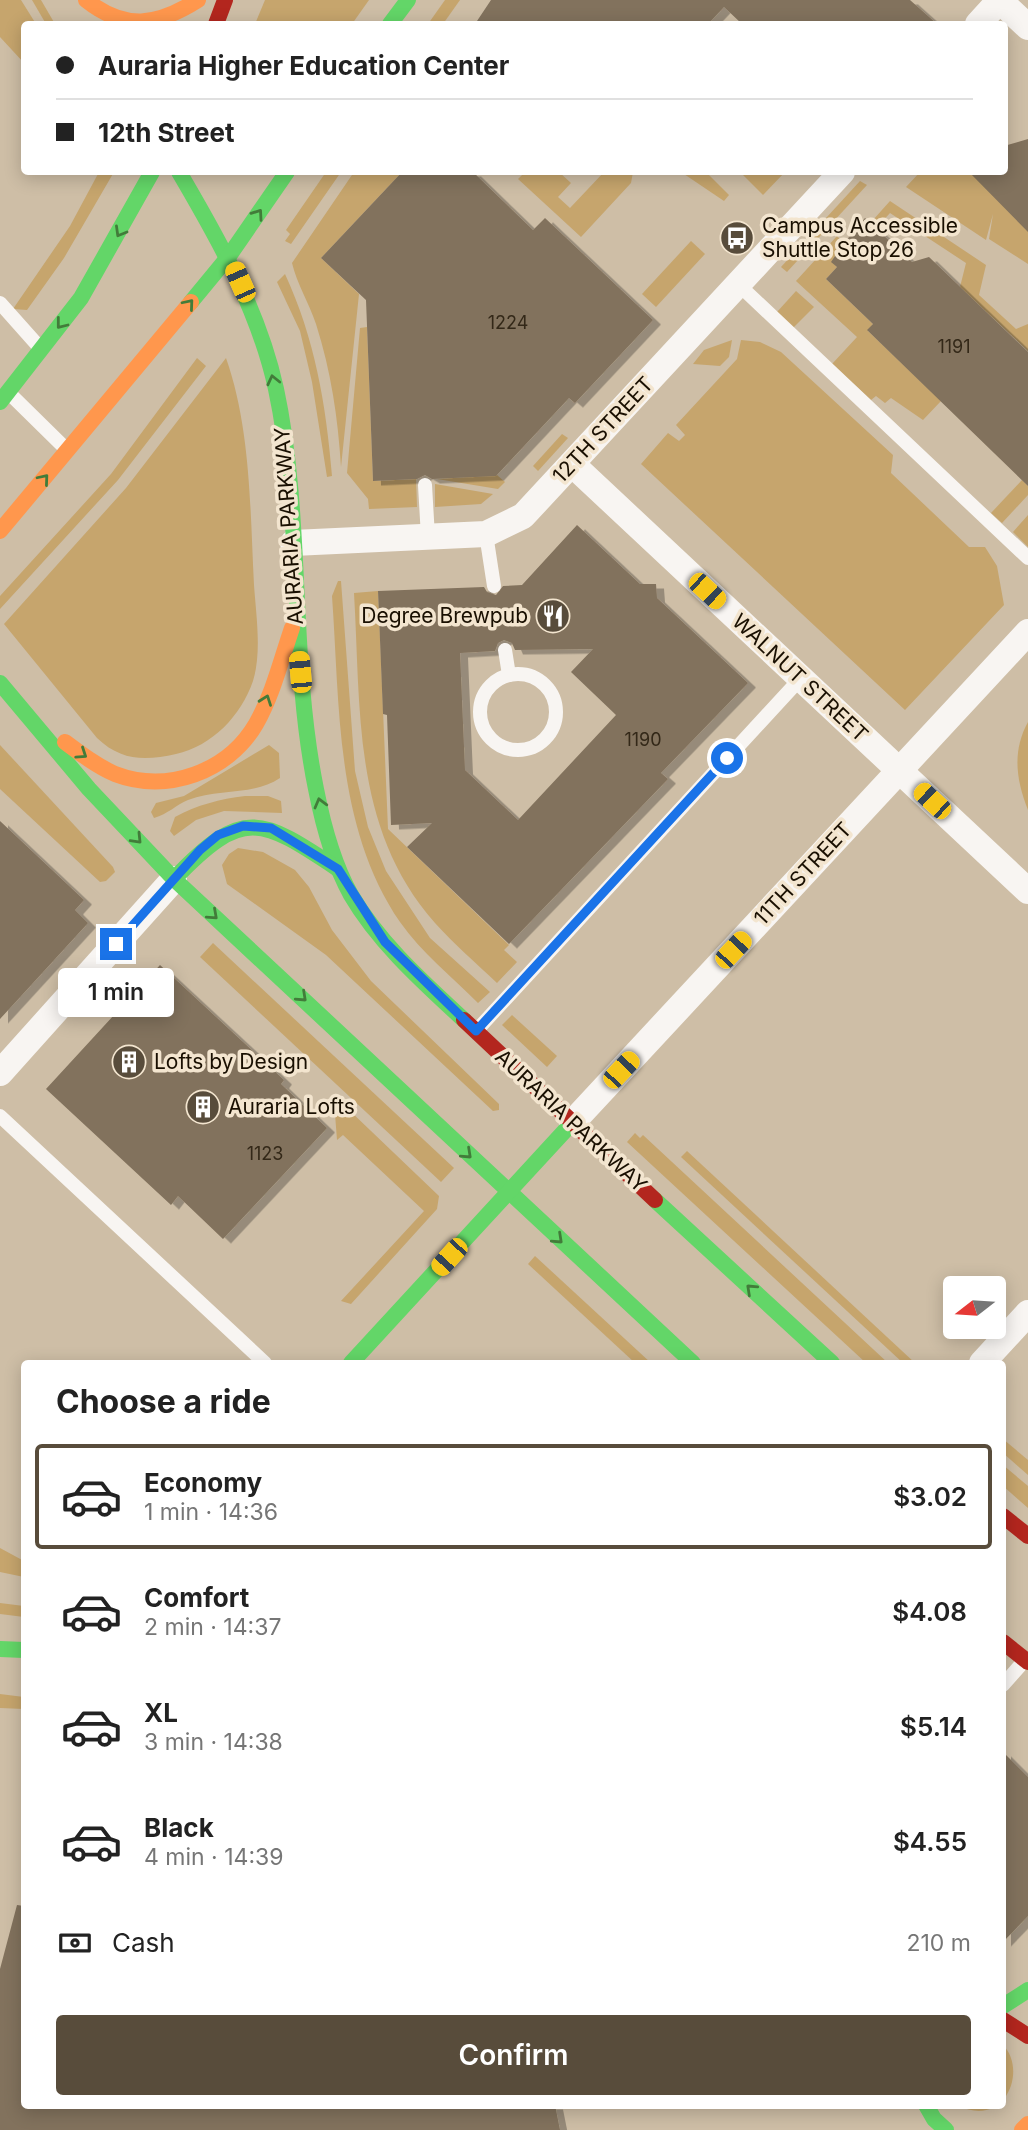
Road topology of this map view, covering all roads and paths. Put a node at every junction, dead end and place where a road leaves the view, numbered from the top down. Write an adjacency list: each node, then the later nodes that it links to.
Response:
1 (77, 0): 7 (main road)
2 (86, 0): 8 (main road)
3 (198, 0): 9 (main road)
4 (225, 0): 10 (main road)
5 (408, 0): 11 (main road)
6 (999, 0): 12 (street); 13 (street)
7 (90, 21)
8 (139, 21)
9 (160, 21)
10 (217, 21)
11 (392, 21)
12 (981, 21)
13 (1028, 27)
14 (150, 175): 21 (main road, one-way to 21)
15 (181, 175): 18 (main road, AURARIA PARKWAY)
16 (285, 175): 18 (main road, one-way to 16)
17 (839, 175): 19 (street, 12TH STREET)
18 (229, 256): 23 (main road, one-way to 18); 29 (main road, AURARIA PARKWAY, one-way to 18)
19 (738, 284): 24 (street, 12TH STREET); 30 (lane)
20 (0, 303): 21 (lane)
21 (41, 349): 22 (main road)
22 (3, 392): 23 (lane)
23 (67, 450): 26 (main road, one-way to 23)
24 (572, 464): 27 (street, 12TH STREET); 36 (street, WALNUT STREET)
25 (425, 485): 28 (lane)
26 (0, 531)
27 (486, 534): 28 (street, 12TH STREET); 31 (lane)
28 (428, 537): 29 (street, 12TH STREET)
29 (293, 543): 32 (main road, AURARIA PARKWAY)
30 (1028, 558)
31 (494, 586)
32 (296, 618): 38 (main road, one-way to 32); 40 (main road, AURARIA PARKWAY, one-way to 32)
33 (1028, 632): 39 (street, 11TH STREET)
34 (505, 650): 35 (lane)
35 (509, 675): 35 (lane)
36 (800, 678): 39 (street, WALNUT STREET); 43 (lane)
37 (0, 683): 38 (main road)
38 (26, 716): 41 (main road, one-way to 41)
39 (899, 771): 42 (street, WALNUT STREET); 46 (street, 11TH STREET)
40 (338, 869): 41 (main road); 43 (main road, AURARIA PARKWAY)
41 (174, 879): 44 (street); 47 (main road, one-way to 47)
42 (1028, 891)
43 (476, 1031): 46 (main road, AURARIA PARKWAY)
44 (0, 1073)
45 (0, 1116): 49 (lane)
46 (572, 1123): 47 (main road, 11TH STREET); 52 (main road, AURARIA PARKWAY, one-way to 46)
47 (508, 1192): 50 (main road, 11TH STREET); 51 (main road, one-way to 51)
48 (1028, 1313): 53 (street)
49 (262, 1360)
50 (354, 1360)
51 (690, 1360)
52 (829, 1360)
53 (985, 1360)
54 (1006, 1518): 55 (main road)
55 (1028, 1536)
56 (1006, 1644): 59 (main road)
57 (0, 1649): 58 (main road)
58 (21, 1650)
59 (1027, 1661): 60 (lane)
60 (1006, 1682)
61 (1028, 1990): 62 (main road)
62 (1006, 2004)
63 (1006, 2022): 64 (main road)
64 (1028, 2036)
65 (923, 2109): 66 (main road)
66 (937, 2122)
67 (1028, 2124): 68 (main road)
68 (1021, 2130)

